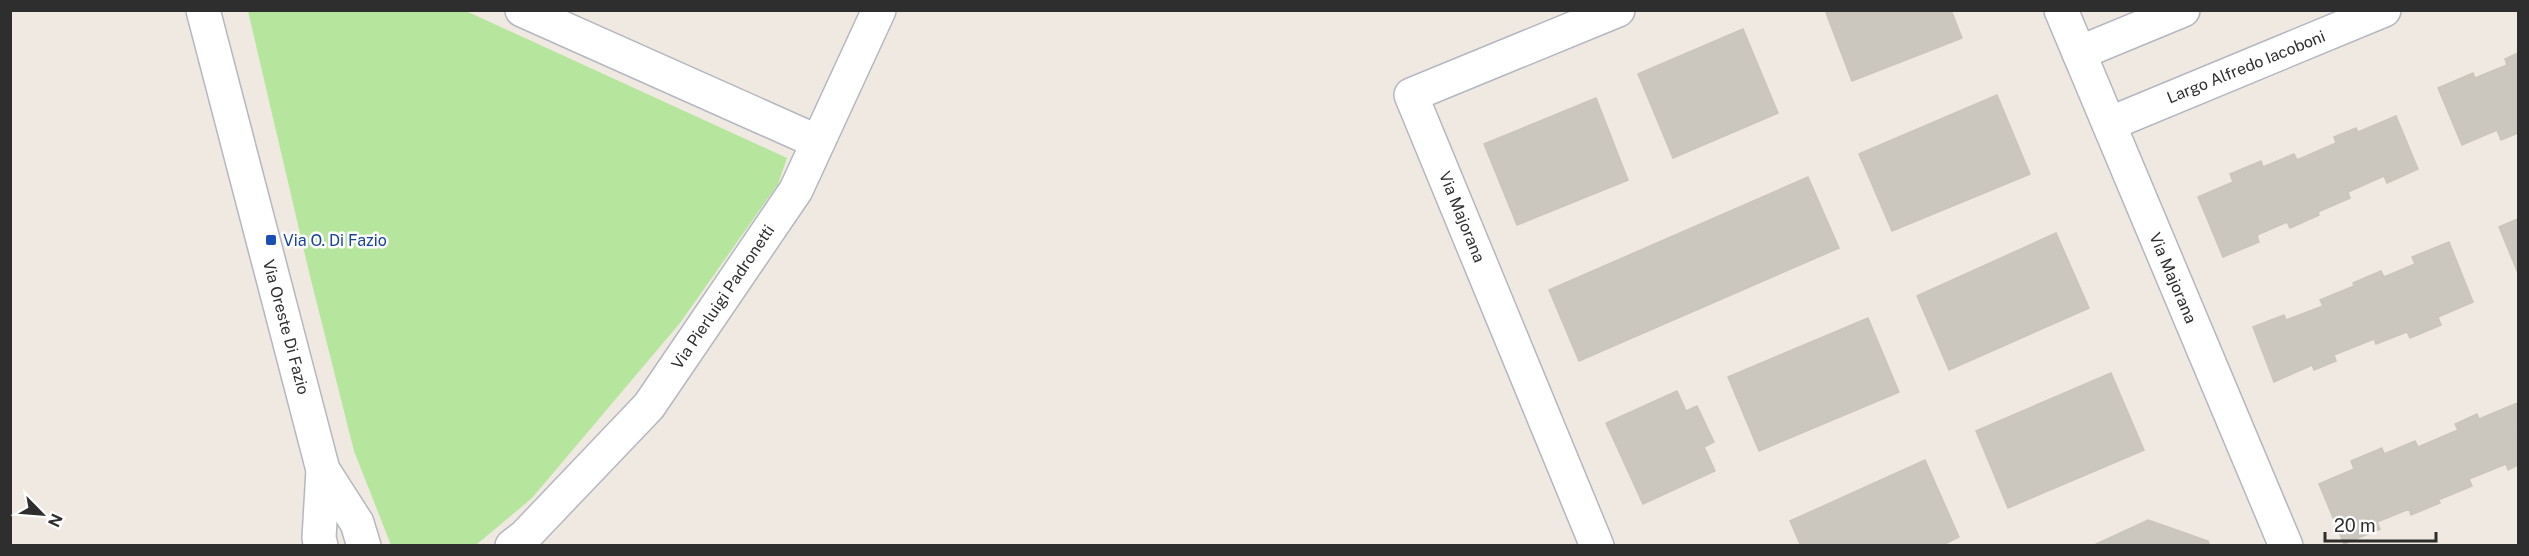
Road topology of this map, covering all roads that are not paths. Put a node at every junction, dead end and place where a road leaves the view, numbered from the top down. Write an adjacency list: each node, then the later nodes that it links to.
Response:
1 (203, 10): 11 (street, Via Oreste Di Fazio)
2 (522, 10): 10 (street)
3 (879, 10): 10 (street, Via Pierluigi Padronetti)
4 (1618, 10): 15 (street, Via Majorana)
5 (2061, 10): 8 (street, Via Majorana)
6 (2182, 10): 8 (street)
7 (2384, 10): 9 (street, Largo Alfredo Iacoboni)
8 (2079, 53): 9 (street, Via Majorana)
9 (2109, 124): 16 (street, Via Majorana)
10 (818, 142): 14 (street, Via Pierluigi Padronetti)
11 (323, 470): 12 (street, Via Oreste Di Fazio); 13 (street, Via Oreste Di Fazio)
12 (321, 546)
13 (364, 546)
14 (512, 546)
15 (1597, 546)
16 (2286, 546)

